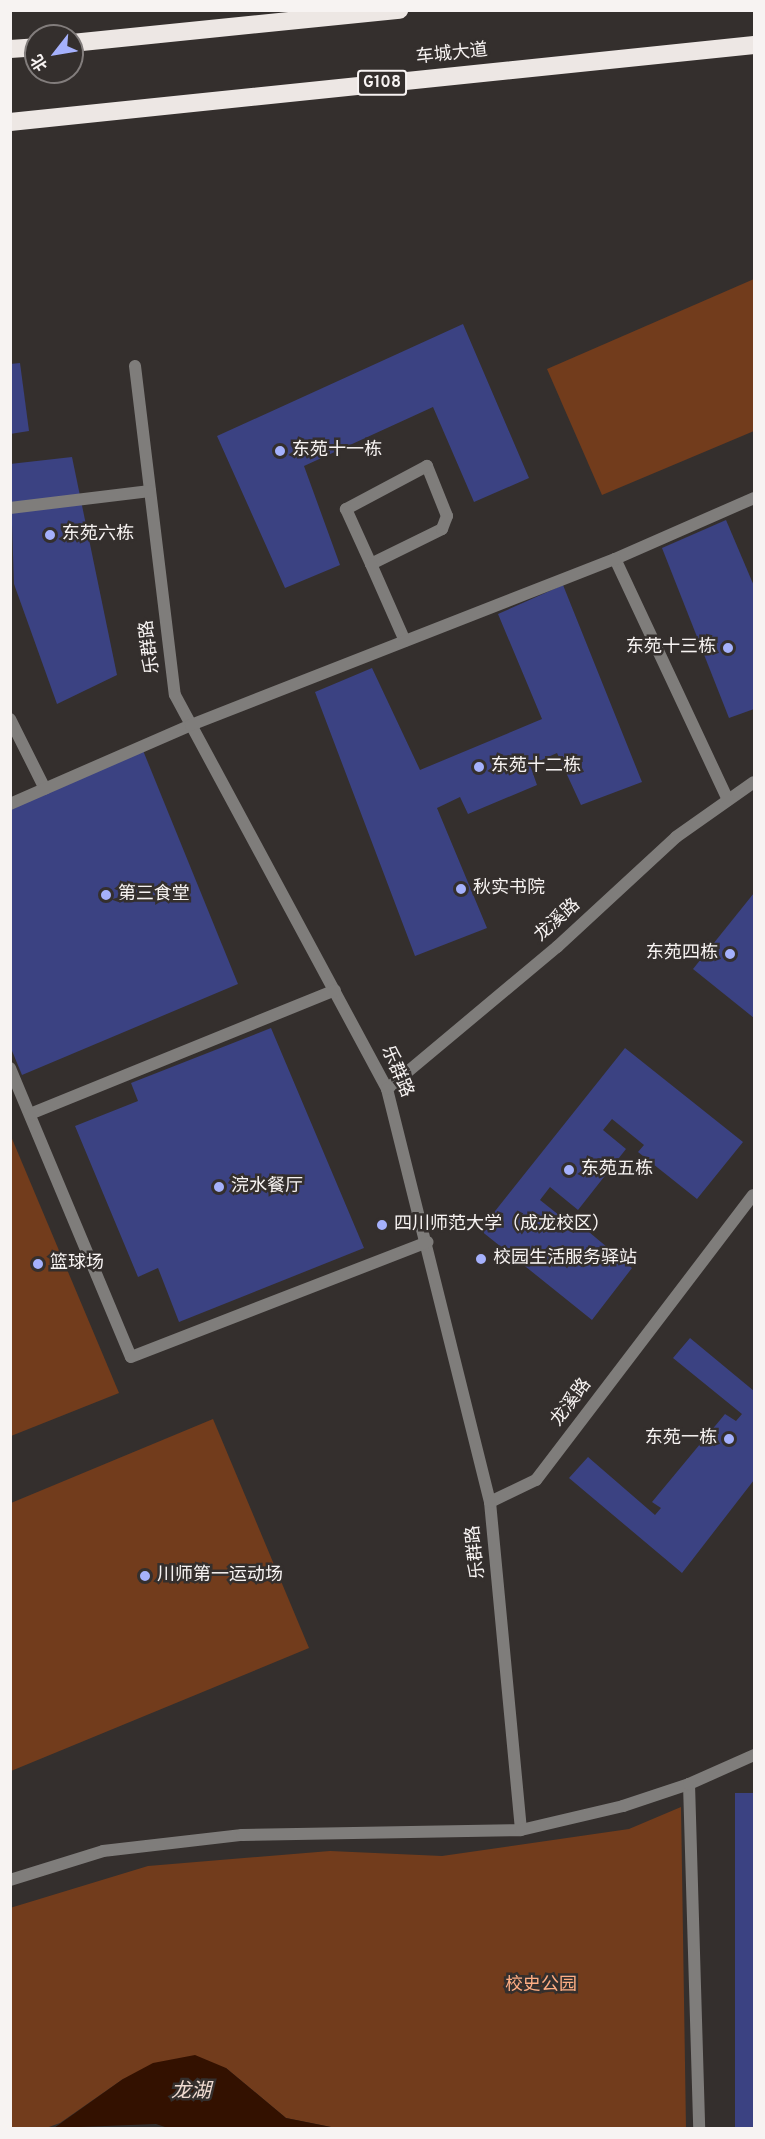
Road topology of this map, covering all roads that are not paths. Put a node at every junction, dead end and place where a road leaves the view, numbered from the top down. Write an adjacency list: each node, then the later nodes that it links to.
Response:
1 (399, 10): 2 (highway)
2 (84, 42)
3 (754, 45): 4 (highway, 车城大道 / G108)
4 (10, 122)
5 (135, 366): 6 (street, 乐群路)
6 (150, 491): 8 (street); 13 (street, 乐群路)
7 (754, 498): 9 (street)
8 (10, 508)
9 (615, 559): 11 (street); 16 (street)
10 (370, 564): 10 (street); 11 (street)
11 (405, 641): 13 (street)
12 (10, 719): 15 (street)
13 (191, 725): 15 (street); 18 (street, 乐群路)
14 (754, 782): 16 (street, 龙溪路)
15 (45, 789): 17 (street)
16 (728, 800): 20 (street, 龙溪路)
17 (10, 804)
18 (335, 990): 20 (street, 乐群路); 21 (street)
19 (10, 1068): 21 (street)
20 (387, 1089): 23 (street, 乐群路)
21 (30, 1114): 23 (street)
22 (754, 1194): 24 (street, 龙溪路)
23 (427, 1242): 24 (street, 乐群路)
24 (490, 1502): 27 (street, 乐群路)
25 (754, 1755): 26 (street)
26 (689, 1784): 27 (street); 29 (street)
27 (521, 1830): 28 (street)
28 (10, 1880)
29 (699, 2128)

